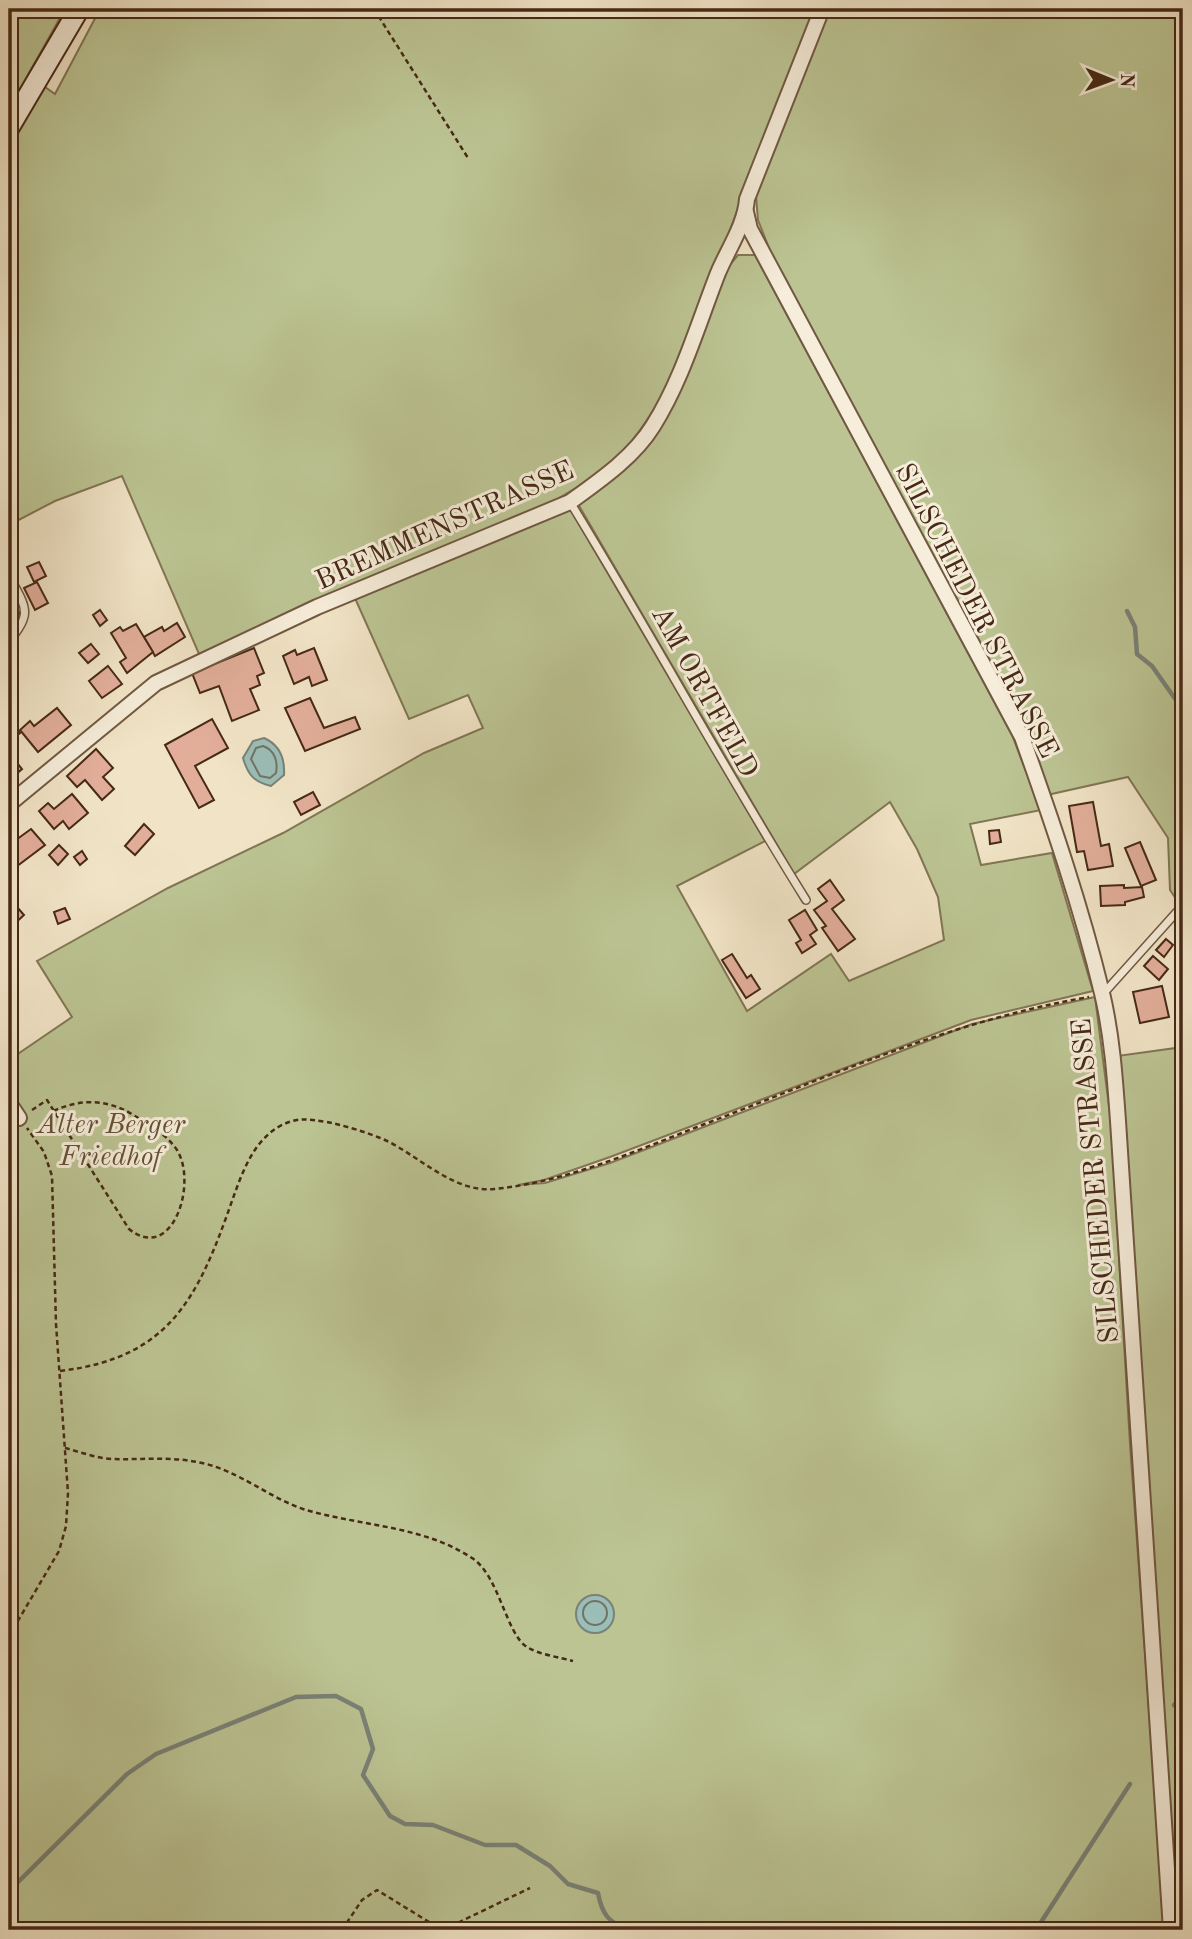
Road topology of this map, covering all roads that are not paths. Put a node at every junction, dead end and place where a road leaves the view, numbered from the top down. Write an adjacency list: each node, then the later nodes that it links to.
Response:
1 (79, 9): 3 (main road)
2 (822, 9): 4 (street, BREMMENSTRASSE)
3 (9, 128)
4 (746, 212): 5 (street, BREMMENSTRASSE); 11 (street, SILSCHEDER STRASSE)
5 (570, 502): 8 (street, BREMMENSTRASSE); 9 (lane, AM ORTFELD)
6 (9, 576): 7 (lane)
7 (9, 641)
8 (9, 804)
9 (806, 900)
10 (1183, 905): 11 (lane)
11 (1102, 994): 14 (street, SILSCHEDER STRASSE)
12 (9, 1103): 13 (street)
13 (19, 1118)
14 (1171, 1930)

